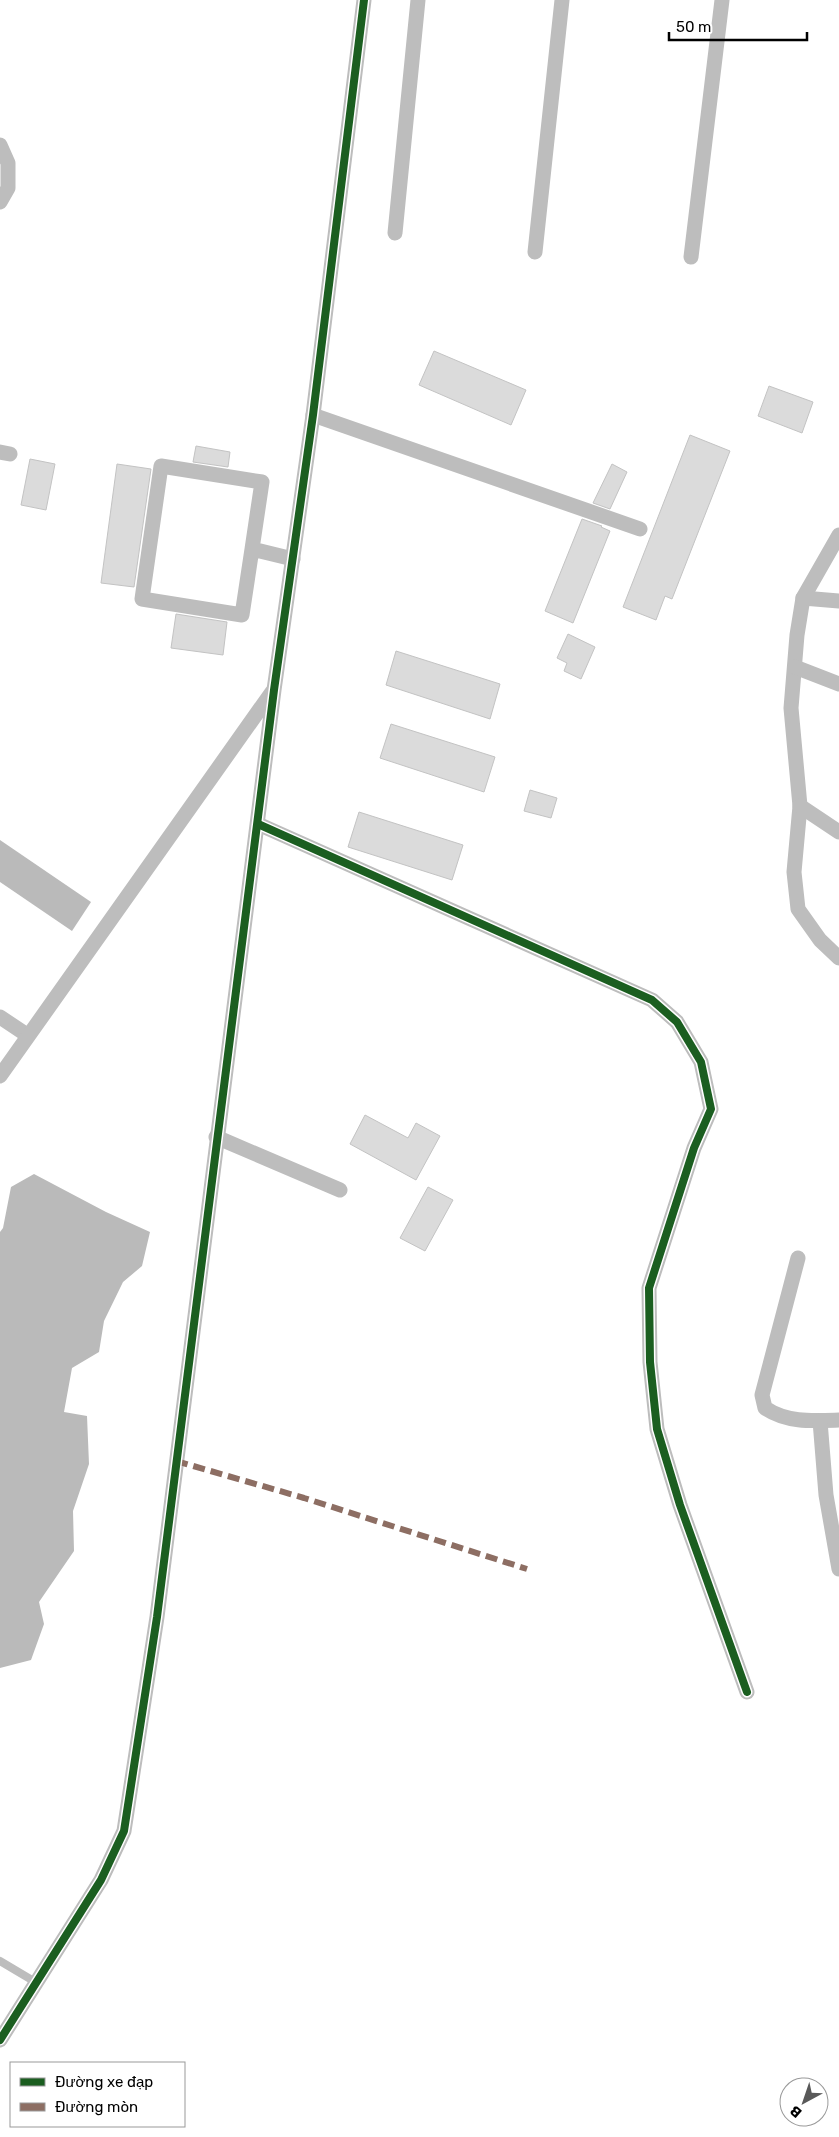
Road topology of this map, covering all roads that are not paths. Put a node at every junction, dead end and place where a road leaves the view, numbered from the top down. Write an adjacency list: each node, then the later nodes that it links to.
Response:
1 (364, 0): 10 (street)
2 (418, 0): 7 (street)
3 (562, 0): 8 (street)
4 (722, 0): 9 (street)
5 (0, 145): 6 (street)
6 (0, 202)
7 (395, 233)
8 (535, 252)
9 (691, 258)
10 (313, 415): 11 (street); 14 (street)
11 (640, 529)
12 (839, 535): 15 (street)
13 (252, 550): 13 (street); 14 (street)
14 (293, 559): 19 (street)
15 (803, 598): 16 (street); 17 (street)
16 (839, 601)
17 (795, 667): 18 (street); 20 (street)
18 (839, 684)
19 (274, 690): 21 (street); 25 (street)
20 (800, 806): 22 (street); 23 (street)
21 (258, 824): 27 (street); 33 (street)
22 (839, 832)
23 (839, 958)
24 (0, 1018): 25 (street)
25 (27, 1035): 26 (street)
26 (0, 1076)
27 (216, 1137): 28 (street); 35 (street)
28 (340, 1190)
29 (798, 1258): 31 (street)
30 (839, 1420): 31 (street)
31 (820, 1421): 32 (street)
32 (839, 1569)
33 (747, 1692)
34 (0, 1961): 35 (lane)
35 (37, 1984): 36 (street)
36 (0, 2040)

